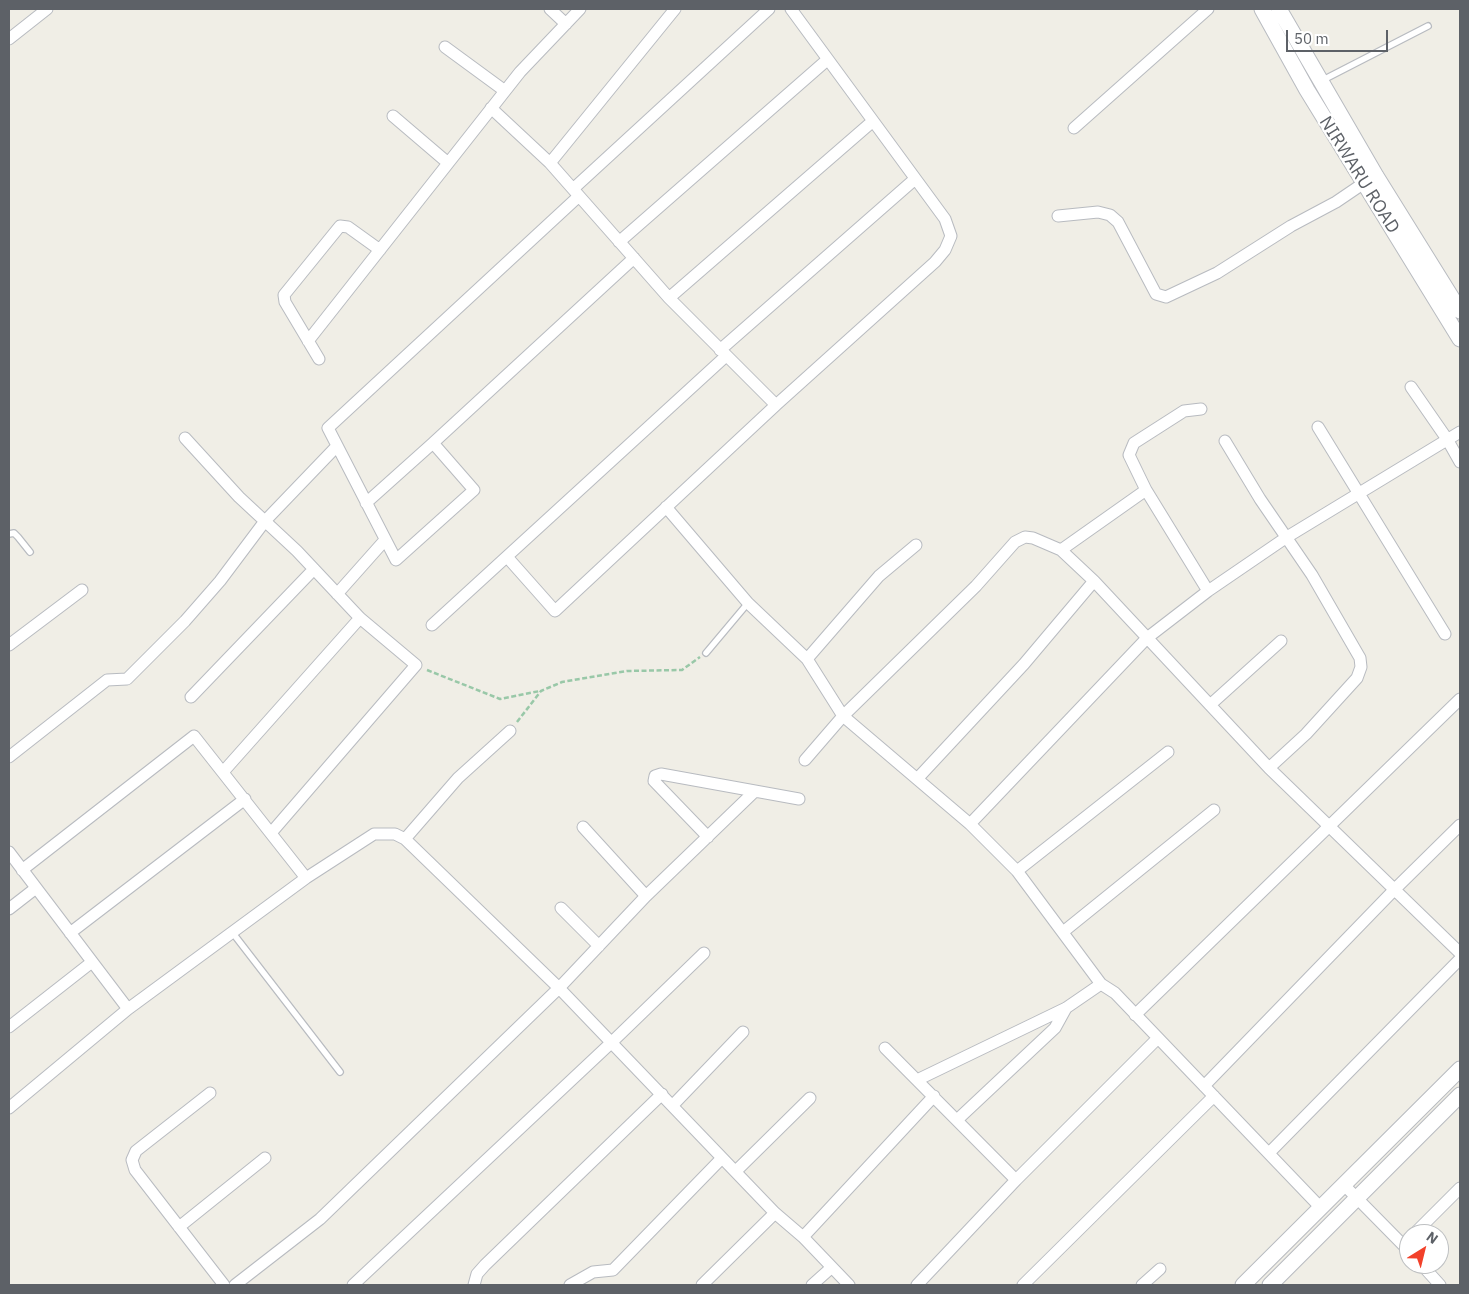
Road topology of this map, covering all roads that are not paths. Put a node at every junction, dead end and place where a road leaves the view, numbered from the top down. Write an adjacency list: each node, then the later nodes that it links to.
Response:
1 (47, 9): 12 (street)
2 (550, 9): 10 (street)
3 (580, 9): 10 (street)
4 (675, 9): 22 (street)
5 (768, 9): 25 (street)
6 (791, 9): 14 (street)
7 (1208, 9): 20 (street)
8 (1262, 9): 24 (street, NIRWARU ROAD)
9 (1279, 9): 15 (street, NIRWARU ROAD)
10 (566, 24): 16 (street)
11 (1428, 26): 15 (lane)
12 (9, 39)
13 (445, 47): 16 (street)
14 (827, 60): 19 (street); 27 (street)
15 (1321, 81): 31 (street, NIRWARU ROAD)
16 (505, 91): 17 (street)
17 (491, 108): 21 (street); 22 (street)
18 (393, 116): 21 (street)
19 (873, 121): 23 (street); 30 (street)
20 (1074, 128)
21 (448, 163): 28 (street)
22 (550, 163): 25 (street)
23 (915, 179): 34 (street); 37 (street)
24 (1364, 183): 26 (street); 32 (street, NIRWARU ROAD)
25 (576, 192): 27 (street); 45 (street)
26 (1058, 216)
27 (620, 242): 29 (street)
28 (380, 250): 33 (street); 33 (street)
29 (634, 258): 30 (street); 44 (street)
30 (669, 298): 34 (street)
31 (1460, 311)
32 (1460, 339)
33 (308, 341): 35 (street)
34 (723, 353): 37 (street); 58 (street)
35 (319, 359)
36 (1410, 387): 42 (street)
37 (776, 405): 50 (street)
38 (1201, 409): 47 (street)
39 (1318, 427): 48 (street)
40 (1460, 432): 42 (street)
41 (185, 438): 51 (street)
42 (1447, 439): 46 (street); 48 (street)
43 (1225, 441): 53 (street)
44 (433, 443): 49 (street); 54 (street)
45 (337, 446): 49 (street); 51 (street)
46 (1460, 462)
47 (1146, 490): 56 (street); 62 (street)
48 (1358, 493): 53 (street); 67 (street)
49 (366, 503): 54 (street)
50 (666, 507): 58 (street); 64 (street)
51 (265, 521): 59 (street); 79 (street)
52 (9, 534): 57 (lane)
53 (1287, 537): 62 (street); 81 (street)
54 (386, 540): 63 (street)
55 (916, 544): 72 (street)
56 (1061, 550): 60 (street); 76 (street)
57 (30, 552)
58 (508, 558): 66 (street)
59 (314, 569): 63 (street); 73 (street)
60 (1094, 581): 68 (street); 83 (street)
61 (82, 590): 70 (street)
62 (1208, 591): 68 (street)
63 (337, 594): 65 (street)
64 (748, 603): 71 (lane); 72 (street)
65 (360, 618): 82 (street); 92 (street)
66 (432, 625)
67 (1445, 634)
68 (1147, 638): 75 (street); 88 (street)
69 (1281, 642): 75 (street)
70 (9, 644)
71 (706, 653)
72 (807, 659): 76 (street)
73 (191, 697)
74 (1460, 699): 89 (street)
75 (1210, 705): 81 (street)
76 (842, 716): 80 (street); 83 (street)
77 (510, 732): 94 (street)
78 (1168, 752): 97 (street)
79 (9, 757)
80 (805, 760)
81 (1269, 768): 89 (street)
82 (223, 772): 85 (street); 96 (street)
83 (917, 779): 88 (street)
84 (755, 791): 86 (street); 93 (street); 93 (street)
85 (244, 799): 92 (street); 106 (street)
86 (799, 799)
87 (1214, 810): 105 (street)
88 (970, 824): 97 (street)
89 (1330, 825): 100 (street); 116 (street)
90 (1460, 825): 100 (street)
91 (583, 827): 101 (street)
92 (271, 833): 98 (street)
93 (708, 837): 101 (street)
94 (405, 839): 98 (street); 113 (street)
95 (9, 852): 96 (street)
96 (22, 870): 99 (street)
97 (1017, 871): 105 (street)
98 (306, 878): 104 (street)
99 (36, 888): 103 (street); 106 (street)
100 (1395, 889): 109 (street); 125 (street)
101 (646, 896): 107 (street)
102 (561, 908): 107 (street)
103 (9, 909)
104 (232, 932): 115 (street); 123 (lane)
105 (1063, 932): 112 (street)
106 (70, 933): 111 (street)
107 (599, 946): 113 (street)
108 (704, 953): 120 (street)
109 (1460, 953)
110 (1460, 959): 135 (street)
111 (92, 962): 115 (street); 117 (street)
112 (1102, 984): 114 (street); 116 (street)
113 (559, 988): 120 (street); 153 (street)
114 (1066, 1008): 124 (street); 134 (street)
115 (128, 1009): 133 (street)
116 (1135, 1015): 119 (street)
117 (9, 1027)
118 (743, 1032): 132 (street)
119 (1158, 1038): 125 (street); 139 (street)
120 (612, 1042): 127 (street); 154 (street)
121 (885, 1048): 124 (street)
122 (1460, 1069): 140 (street)
123 (340, 1072)
124 (917, 1080): 129 (street)
125 (1204, 1086): 130 (street)
126 (210, 1093): 146 (street)
127 (662, 1094): 132 (street); 155 (street)
128 (1460, 1095): 142 (street)
129 (934, 1096): 134 (street); 147 (street)
130 (1214, 1096): 135 (street); 161 (street)
131 (810, 1098): 138 (street)
132 (673, 1105): 137 (street)
133 (9, 1108)
134 (957, 1120): 139 (street)
135 (1269, 1153): 143 (street)
136 (264, 1158): 146 (street)
137 (722, 1158): 138 (street); 156 (street)
138 (736, 1171): 144 (street)
139 (1016, 1180): 160 (street)
140 (1344, 1186): 142 (street); 143 (street)
141 (1460, 1188): 145 (street)
142 (1357, 1198): 148 (street); 164 (street)
143 (1322, 1208): 163 (street)
144 (775, 1213): 147 (street); 157 (street)
145 (1424, 1224)
146 (179, 1227): 152 (street)
147 (802, 1237): 149 (street)
148 (1399, 1237)
149 (831, 1268): 158 (street); 159 (street)
150 (1160, 1269): 162 (street)
151 (1430, 1274): 165 (street)
152 (224, 1285)
153 (236, 1285)
154 (353, 1285)
155 (474, 1285)
156 (570, 1285)
157 (702, 1285)
158 (812, 1285)
159 (849, 1285)
160 (917, 1285)
161 (1023, 1285)
162 (1142, 1285)
163 (1243, 1285)
164 (1270, 1285)
165 (1440, 1285)

